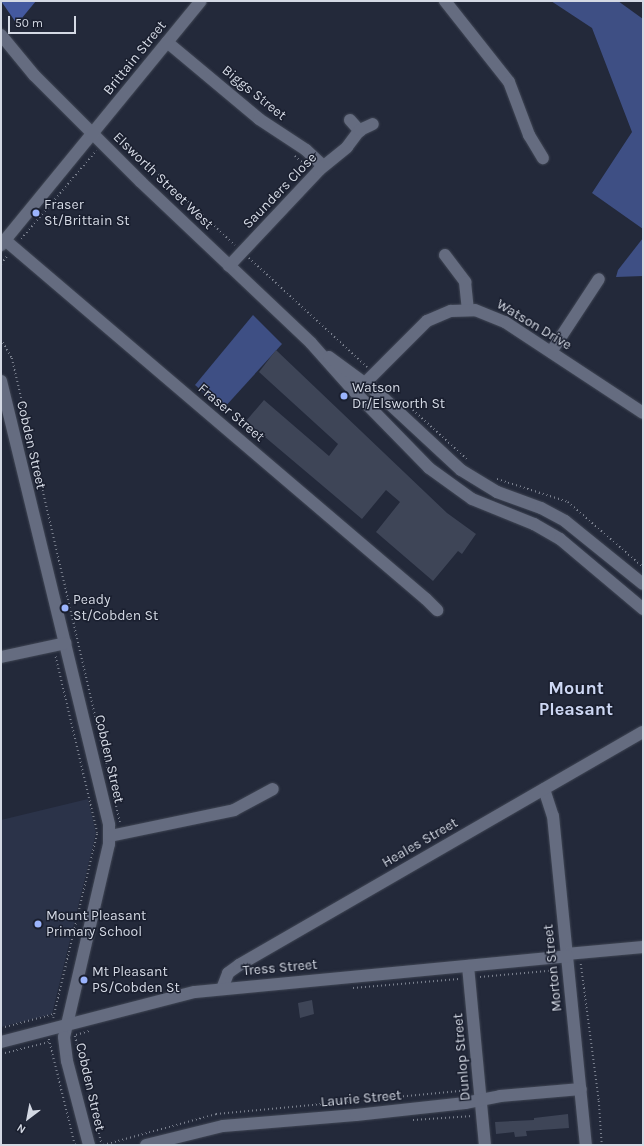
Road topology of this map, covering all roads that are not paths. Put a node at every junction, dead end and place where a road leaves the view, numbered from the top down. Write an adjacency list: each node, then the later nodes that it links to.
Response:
1 (201, 1): 4 (street, Brittain Street)
2 (445, 1): 9 (street)
3 (1, 35): 8 (street, Elsworth Street West)
4 (167, 42): 8 (street, Brittain Street); 10 (street, Biggs Street)
5 (350, 120): 7 (street)
6 (373, 124): 7 (street, Saunders Close)
7 (360, 130): 10 (street, Saunders Close)
8 (94, 134): 11 (street); 13 (street, Elsworth Street West)
9 (543, 158)
10 (323, 166): 13 (street, Saunders Close)
11 (6, 244): 24 (street, Fraser Street)
12 (445, 255): 15 (street)
13 (229, 266): 16 (street, Elsworth Street West)
14 (598, 279): 17 (street)
15 (468, 310): 17 (street, Watson Drive); 18 (street, Watson Drive)
16 (311, 343): 18 (street, Elsworth Street West); 20 (street, Elsworth Street West)
17 (551, 352): 21 (street, Watson Drive)
18 (370, 378): 20 (street, Watson Drive); 22 (street, Elsworth Street West)
19 (1, 381): 25 (street, Cobden Street)
20 (355, 393): 23 (street, Elsworth Street West)
21 (643, 413)
22 (643, 584)
23 (643, 608)
24 (437, 610)
25 (66, 643): 26 (street); 30 (street, Cobden Street)
26 (1, 657)
27 (643, 732): 29 (street, Heales Street)
28 (273, 789): 30 (street)
29 (544, 789): 32 (street, Morton Street); 34 (street, Heales Street)
30 (110, 836): 35 (street, Cobden Street)
31 (643, 947): 32 (street, Tress Street)
32 (567, 955): 33 (street, Tress Street); 37 (street, Morton Street)
33 (468, 966): 34 (street, Tress Street); 38 (street, Dunlop Street)
34 (222, 989): 35 (street, Tress Street)
35 (67, 1024): 36 (street, Tress Street); 39 (street, Cobden Street)
36 (1, 1042)
37 (581, 1089): 38 (street, Laurie Street); 42 (street, Morton Street)
38 (481, 1099): 40 (street, Laurie Street); 41 (street, Dunlop Street)
39 (89, 1145)
40 (146, 1145)
41 (485, 1145)
42 (586, 1145)

